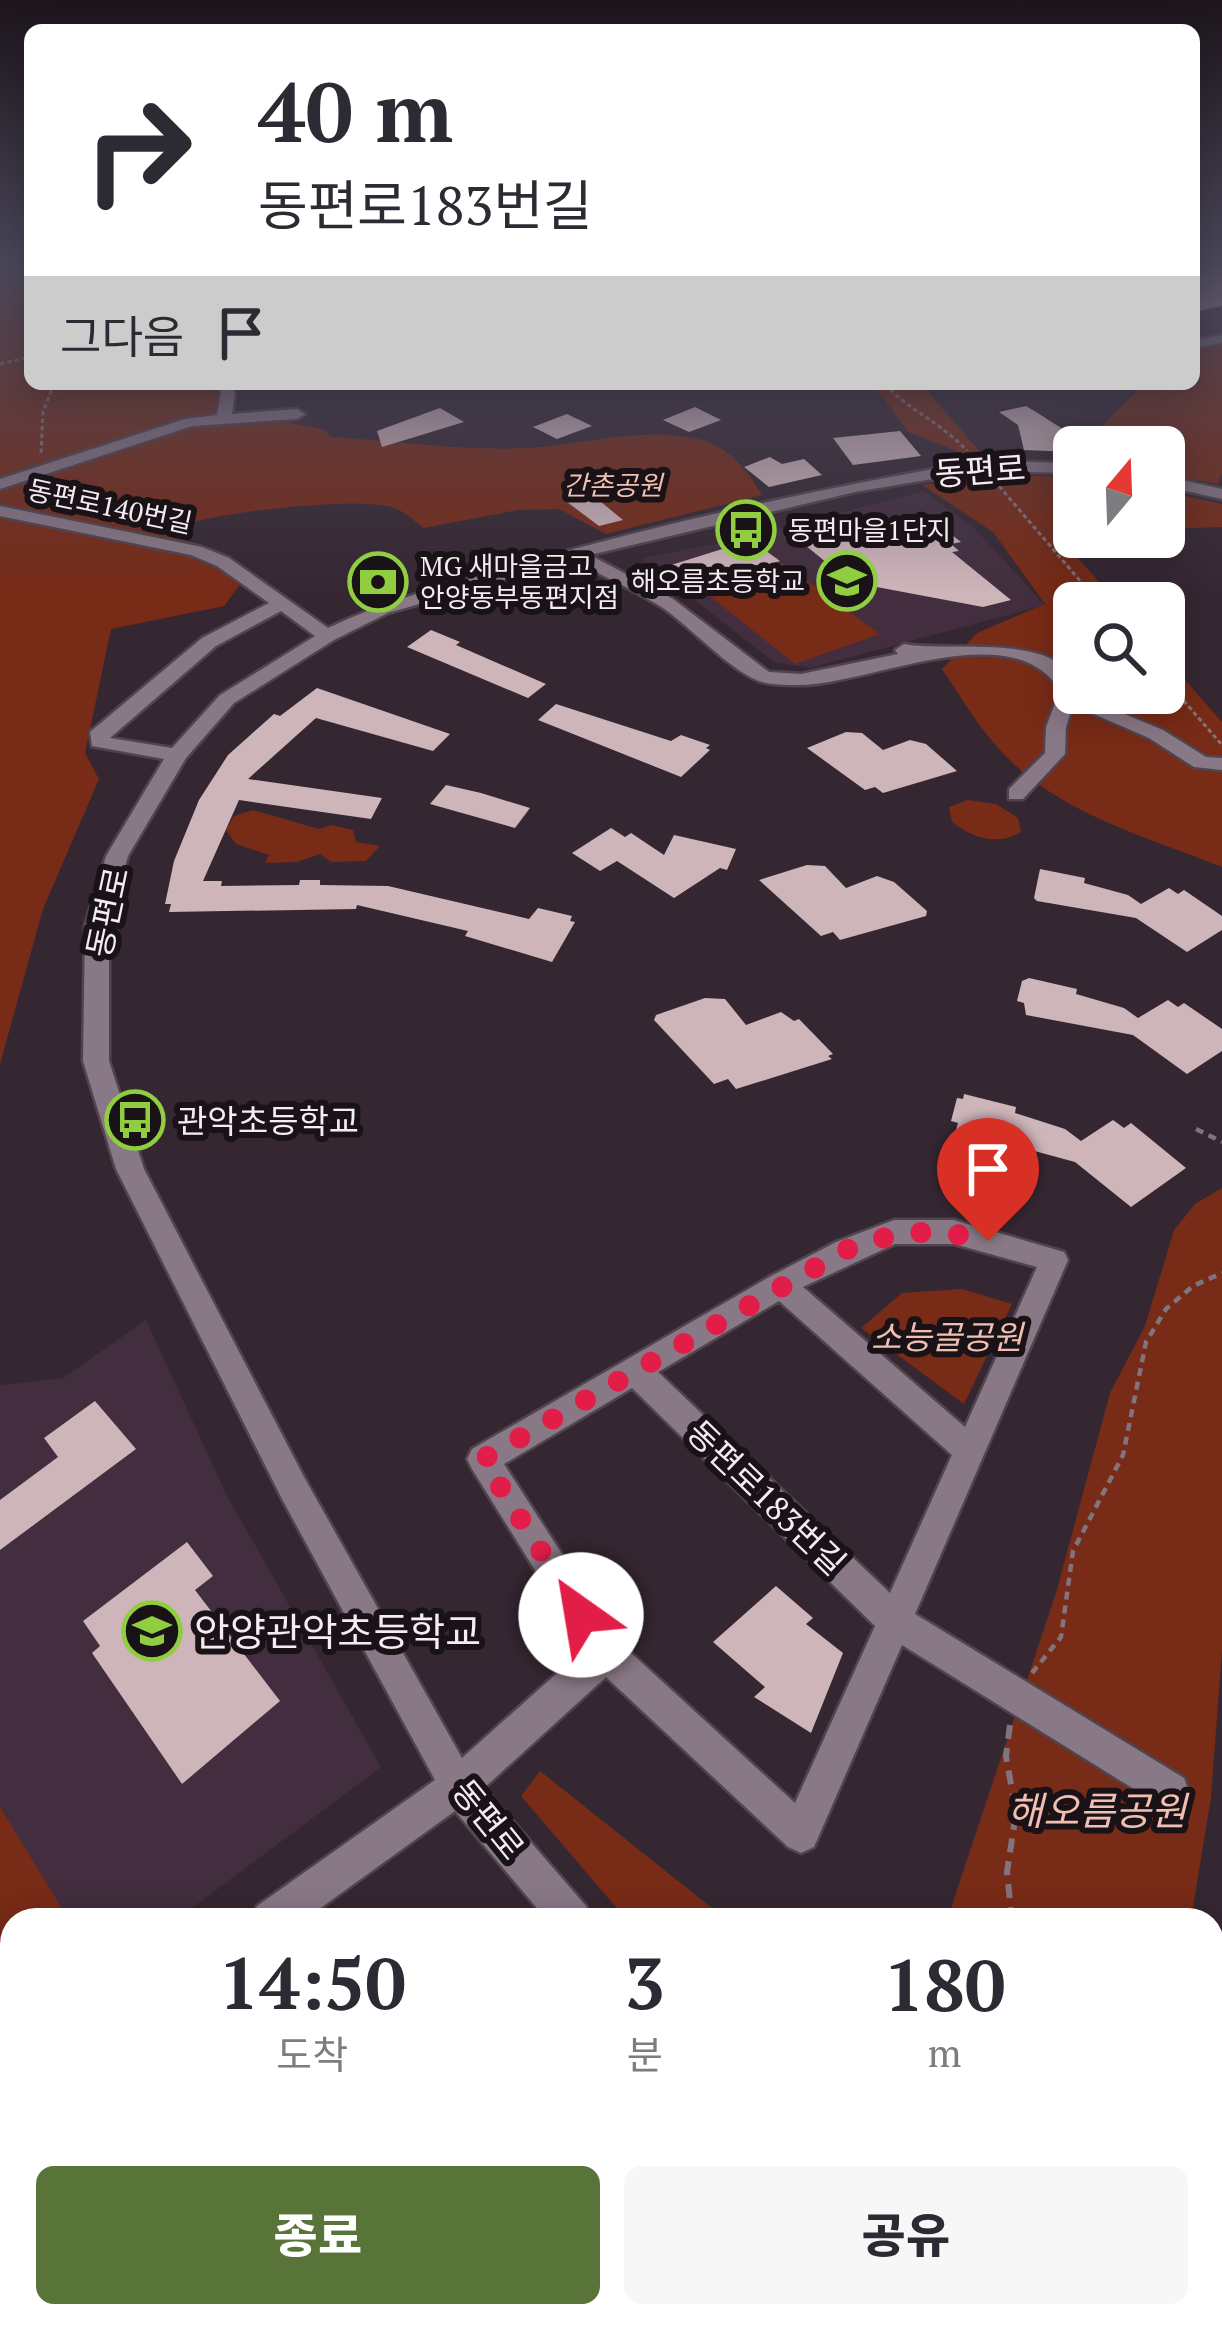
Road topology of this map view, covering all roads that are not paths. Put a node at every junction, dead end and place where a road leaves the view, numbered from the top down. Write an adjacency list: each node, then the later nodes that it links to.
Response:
1 (226, 390): 3 (street)
2 (297, 414): 3 (street)
3 (224, 416): 5 (street)
4 (1053, 468): 9 (street, 동편로)
5 (4, 482)
6 (1185, 486): 7 (street)
7 (1222, 494)
8 (0, 512): 10 (street, 동편로140번길)
9 (574, 554): 11 (street, 동편로); 13 (street)
10 (281, 604): 11 (street, 동편로140번길); 17 (street)
11 (327, 636): 17 (street, 동편로)
12 (895, 647): 13 (street)
13 (922, 656): 14 (street)
14 (1053, 668)
15 (1060, 714): 19 (street)
16 (1104, 714): 18 (street)
17 (177, 754): 25 (street, 동편로)
18 (1222, 764)
19 (1016, 794)
20 (781, 1286): 21 (street); 22 (street); 22 (street)
21 (637, 1372): 23 (street, 동편로183번길); 24 (street)
22 (969, 1450): 23 (street)
23 (897, 1623): 24 (street); 26 (street, 동편로183번길)
24 (606, 1653): 25 (street)
25 (458, 1786): 27 (street); 28 (street, 동편로)
26 (1171, 1791)
27 (288, 1908)
28 (562, 1908)

